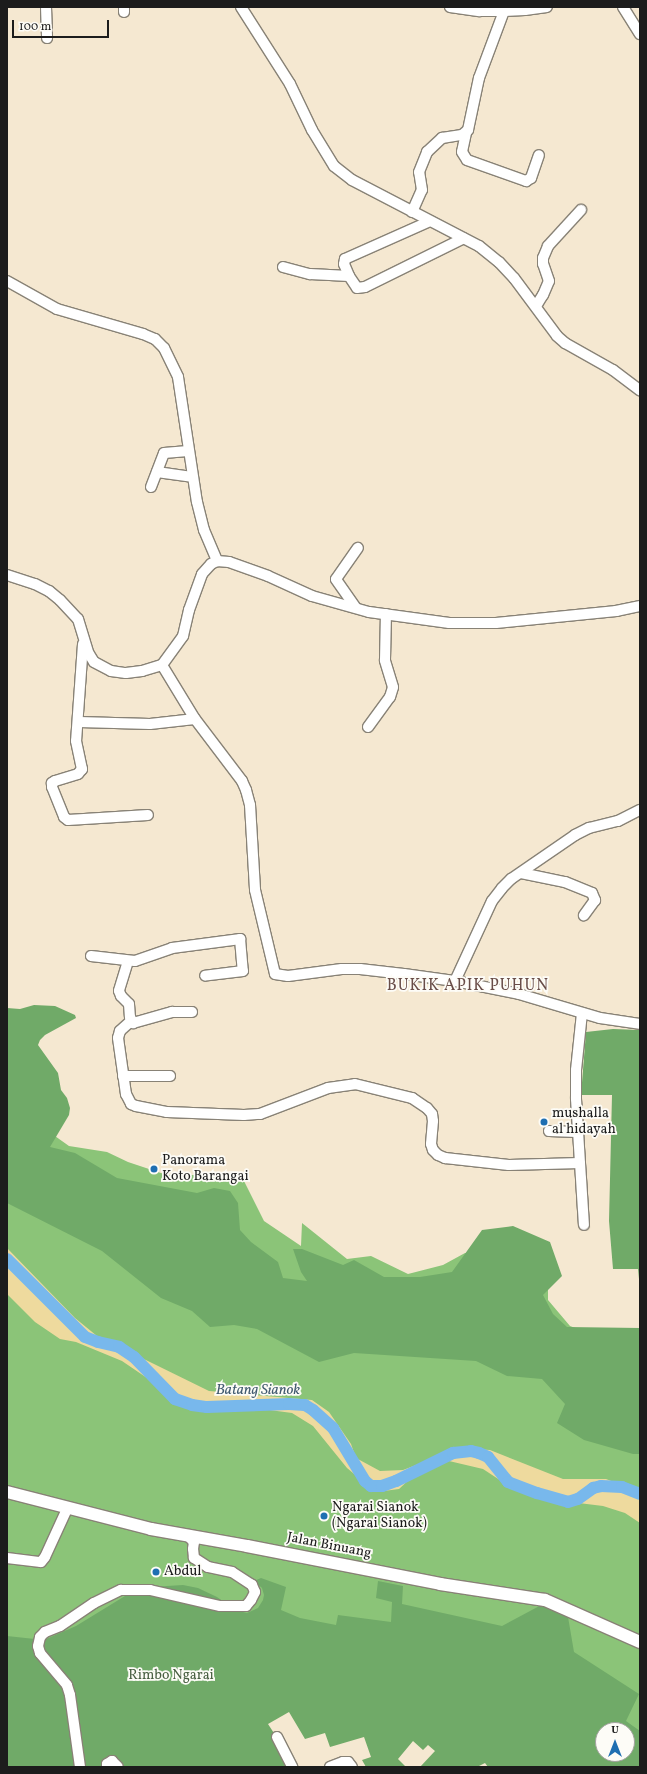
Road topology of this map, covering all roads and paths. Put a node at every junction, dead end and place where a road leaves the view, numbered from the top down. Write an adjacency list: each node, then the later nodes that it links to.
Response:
1 (46, 7): 8 (street)
2 (241, 7): 12 (street)
3 (450, 7): 6 (street)
4 (547, 7): 6 (street)
5 (623, 7): 7 (street)
6 (504, 11): 9 (street)
7 (640, 34)
8 (47, 38)
9 (466, 133): 10 (street); 12 (street)
10 (539, 155)
11 (581, 210): 18 (street)
12 (412, 212): 13 (street)
13 (428, 222): 14 (street); 16 (street)
14 (464, 238): 16 (street); 18 (street)
15 (283, 267): 16 (street)
16 (348, 276)
17 (7, 281): 20 (street)
18 (536, 306): 19 (street)
19 (640, 390)
20 (188, 451): 21 (street); 22 (street)
21 (157, 472): 22 (street); 23 (street)
22 (192, 477): 25 (street)
23 (151, 487)
24 (358, 548): 28 (street)
25 (217, 561): 28 (street); 31 (street)
26 (7, 575): 30 (street)
27 (640, 606): 29 (street)
28 (356, 608): 29 (street)
29 (386, 614): 34 (street)
30 (84, 634): 31 (street); 33 (street)
31 (162, 665): 32 (street)
32 (195, 720): 33 (street); 42 (street)
33 (79, 722): 36 (street)
34 (368, 727)
35 (640, 810): 37 (street)
36 (148, 815)
37 (521, 873): 38 (street); 42 (street)
38 (584, 915)
39 (91, 956): 40 (street)
40 (128, 961): 41 (street); 45 (street)
41 (205, 976)
42 (455, 981): 44 (street)
43 (192, 1012): 45 (street)
44 (582, 1013): 46 (street); 50 (street)
45 (131, 1021): 47 (street)
46 (640, 1024)
47 (123, 1076): 48 (street); 51 (street)
48 (170, 1076)
49 (549, 1131): 50 (street)
50 (577, 1132): 51 (street)
51 (580, 1163): 52 (street)
52 (584, 1225)
53 (7, 1492): 54 (main road, Jalan Binuang)
54 (67, 1509): 55 (main road, Jalan Binuang); 56 (street)
55 (189, 1537): 57 (main road, Jalan Binuang); 59 (street)
56 (7, 1558)
57 (640, 1642)
58 (277, 1737): 62 (street)
59 (80, 1767)
60 (106, 1767): 61 (street)
61 (118, 1767)
62 (292, 1767)
63 (330, 1767): 64 (street)
64 (352, 1767)

